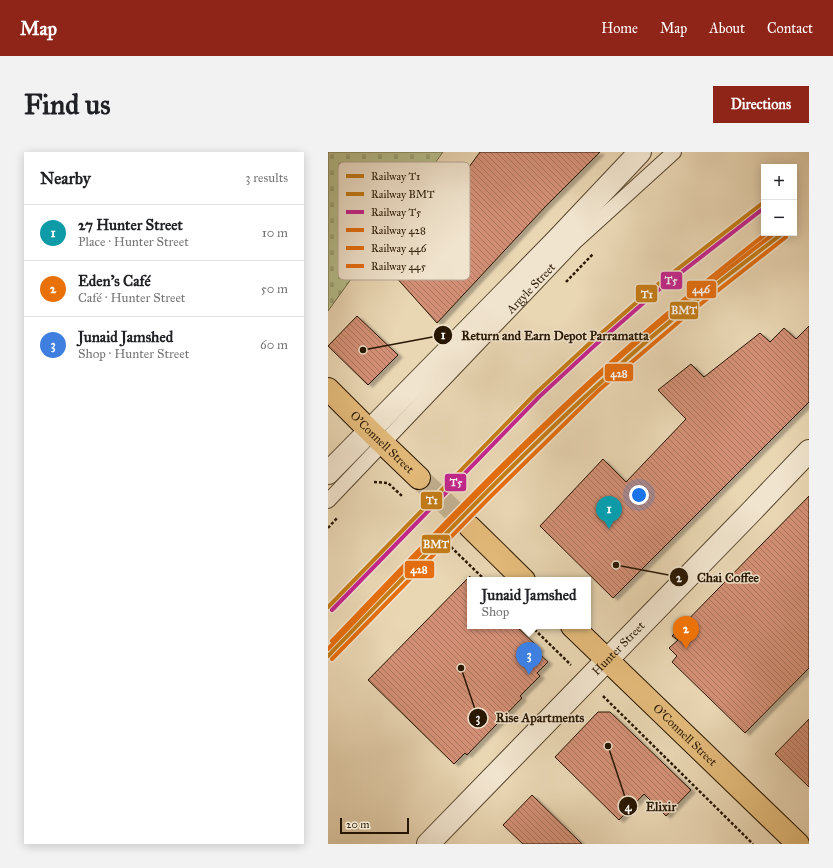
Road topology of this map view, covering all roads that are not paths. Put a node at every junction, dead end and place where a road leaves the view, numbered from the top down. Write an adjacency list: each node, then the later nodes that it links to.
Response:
1 (640, 152): 4 (street, Argyle Street)
2 (674, 152): 4 (lane, Argyle Street)
3 (328, 389): 4 (main road, O'Connell Street)
4 (376, 437): 6 (street, Argyle Street); 7 (main road, O'Connell Street); 8 (lane, Argyle Street)
5 (809, 451): 12 (street, Hunter Street)
6 (328, 473)
7 (419, 478)
8 (328, 501)
9 (470, 527): 10 (main road)
10 (521, 577)
11 (575, 629): 12 (main road, O'Connell Street)
12 (607, 660): 13 (street, Hunter Street); 14 (main road, O'Connell Street)
13 (428, 844)
14 (798, 844)

